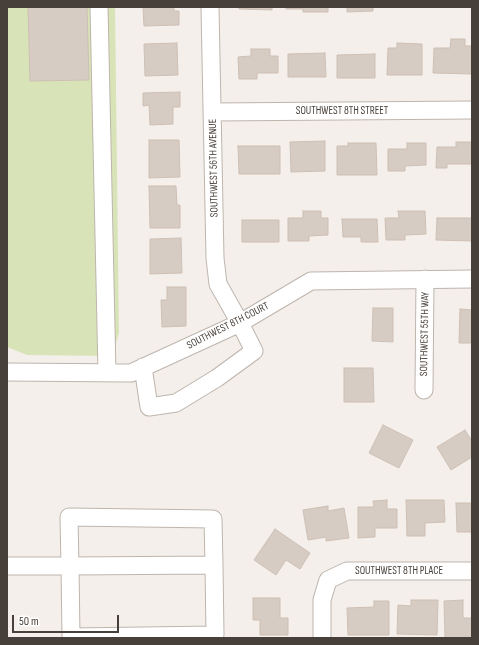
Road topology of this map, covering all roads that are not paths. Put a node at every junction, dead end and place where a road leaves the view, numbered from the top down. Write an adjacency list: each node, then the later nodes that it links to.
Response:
1 (99, 7): 10 (street)
2 (210, 7): 4 (street, SOUTHWEST 56TH AVENUE)
3 (472, 110): 4 (street, SOUTHWEST 8TH STREET)
4 (213, 112): 7 (street, SOUTHWEST 56TH AVENUE)
5 (425, 279): 6 (street, SOUTHWEST 8TH COURT); 7 (street, SOUTHWEST 8TH COURT); 11 (street, SOUTHWEST 55TH WAY)
6 (472, 279)
7 (240, 323): 8 (street, SOUTHWEST 8TH COURT); 8 (street, SOUTHWEST 56TH AVENUE)
8 (143, 367): 10 (street, SOUTHWEST 8TH COURT)
9 (7, 372): 10 (street, SOUTHWEST 8TH COURT)
10 (107, 373)
11 (424, 390)
12 (214, 565): 14 (street); 14 (street); 16 (street)
13 (7, 566): 14 (street)
14 (70, 566): 16 (street)
15 (472, 571): 17 (street, SOUTHWEST 8TH PLACE)
16 (71, 637)
17 (322, 638)

